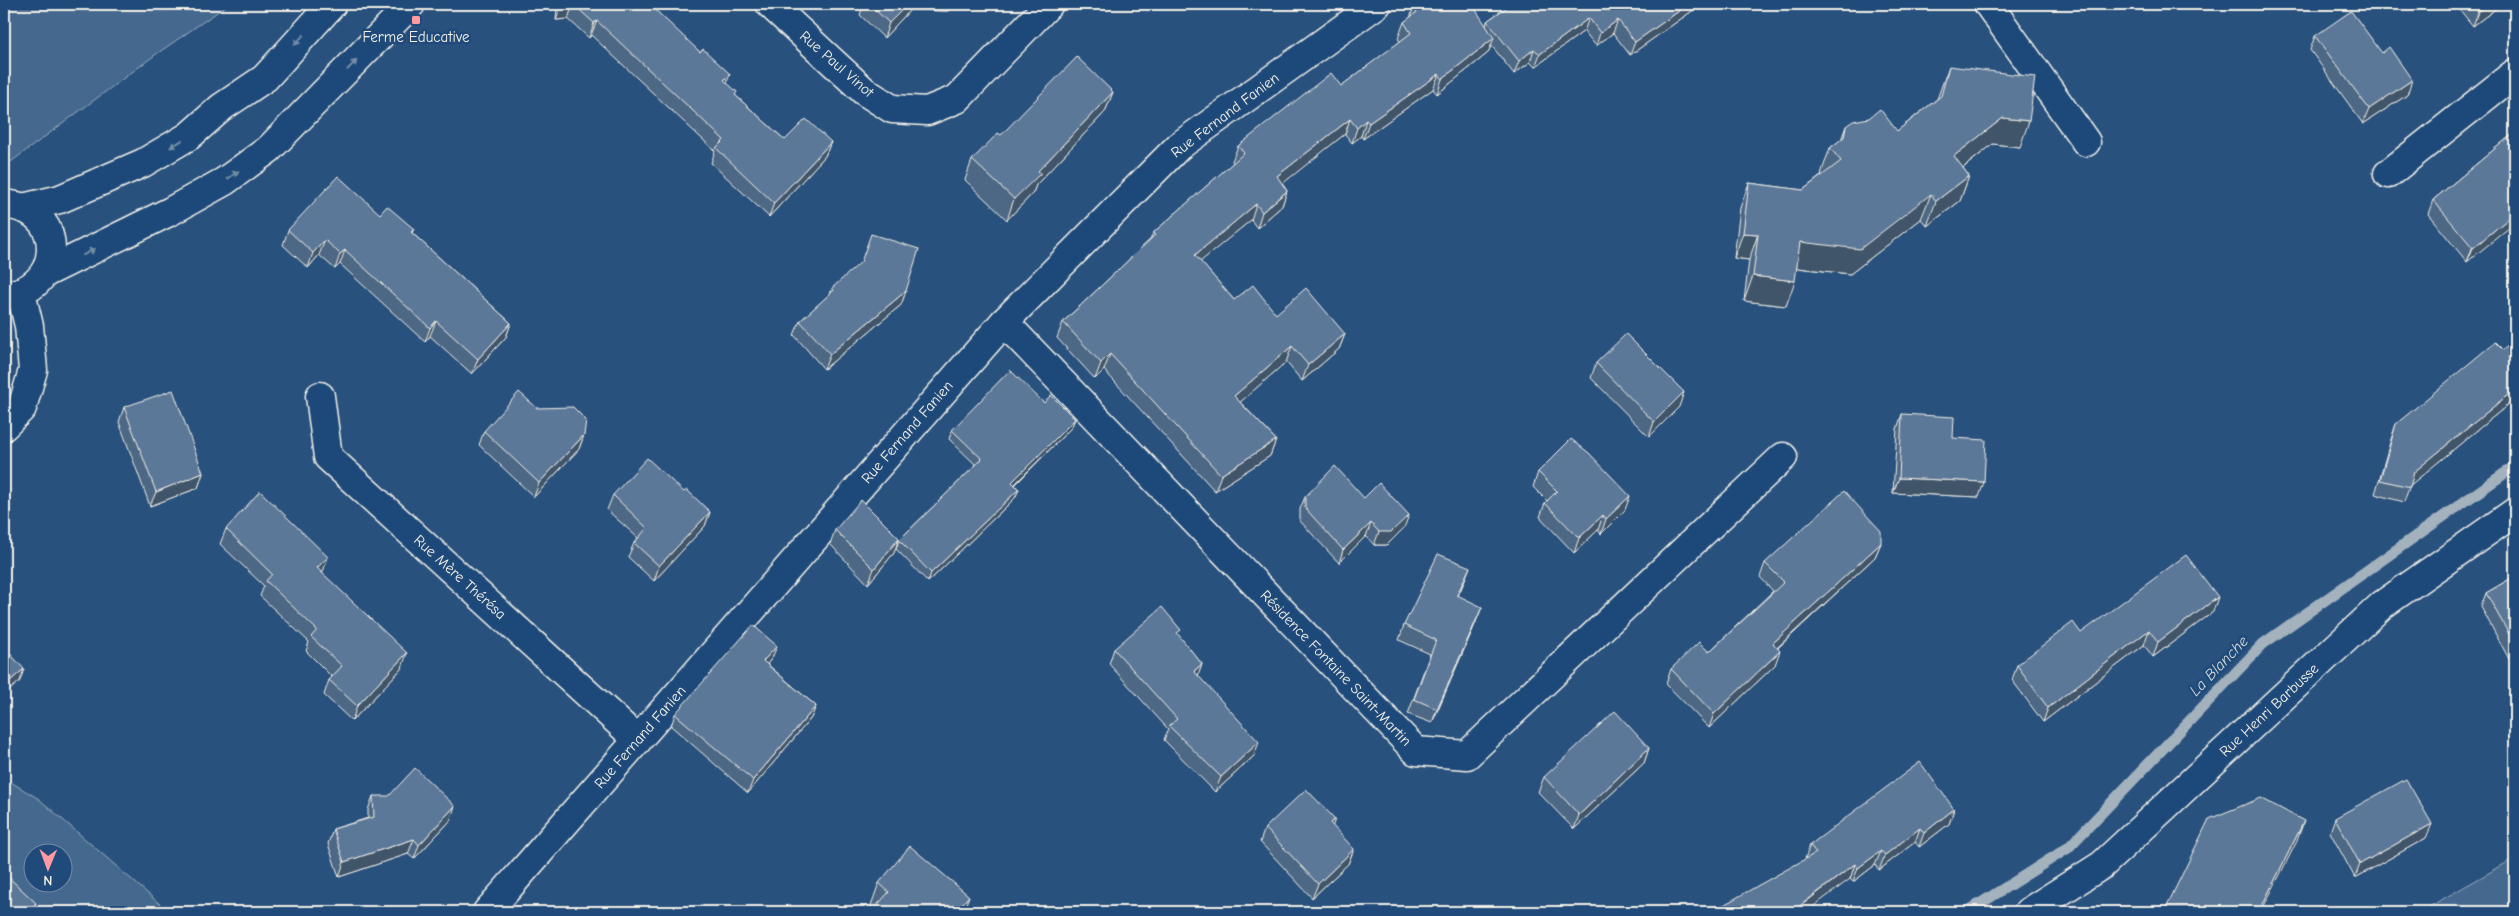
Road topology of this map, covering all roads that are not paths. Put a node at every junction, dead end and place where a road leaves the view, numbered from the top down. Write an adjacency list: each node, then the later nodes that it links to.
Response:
1 (332, 4): 10 (street, one-way to 10)
2 (411, 4): 11 (street, one-way to 2)
3 (770, 4): 4 (street, Rue Paul Vinot)
4 (1049, 4)
5 (1376, 4): 13 (street, Rue Fernand Fanien)
6 (1988, 4): 8 (street)
7 (2515, 73): 9 (street)
8 (2086, 142)
9 (2388, 174)
10 (13, 207): 11 (street)
11 (46, 273): 12 (street)
12 (12, 294): 15 (street)
13 (1004, 322): 16 (street, Résidence Fontaine Saint-Martin); 18 (street, Rue Fernand Fanien)
14 (320, 396): 18 (street, Rue Mère Thérésa)
15 (4, 426)
16 (1782, 457)
17 (2515, 512): 20 (street, Rue Henri Barbusse)
18 (638, 740): 19 (street, Rue Fernand Fanien)
19 (487, 912)
20 (2028, 912)

